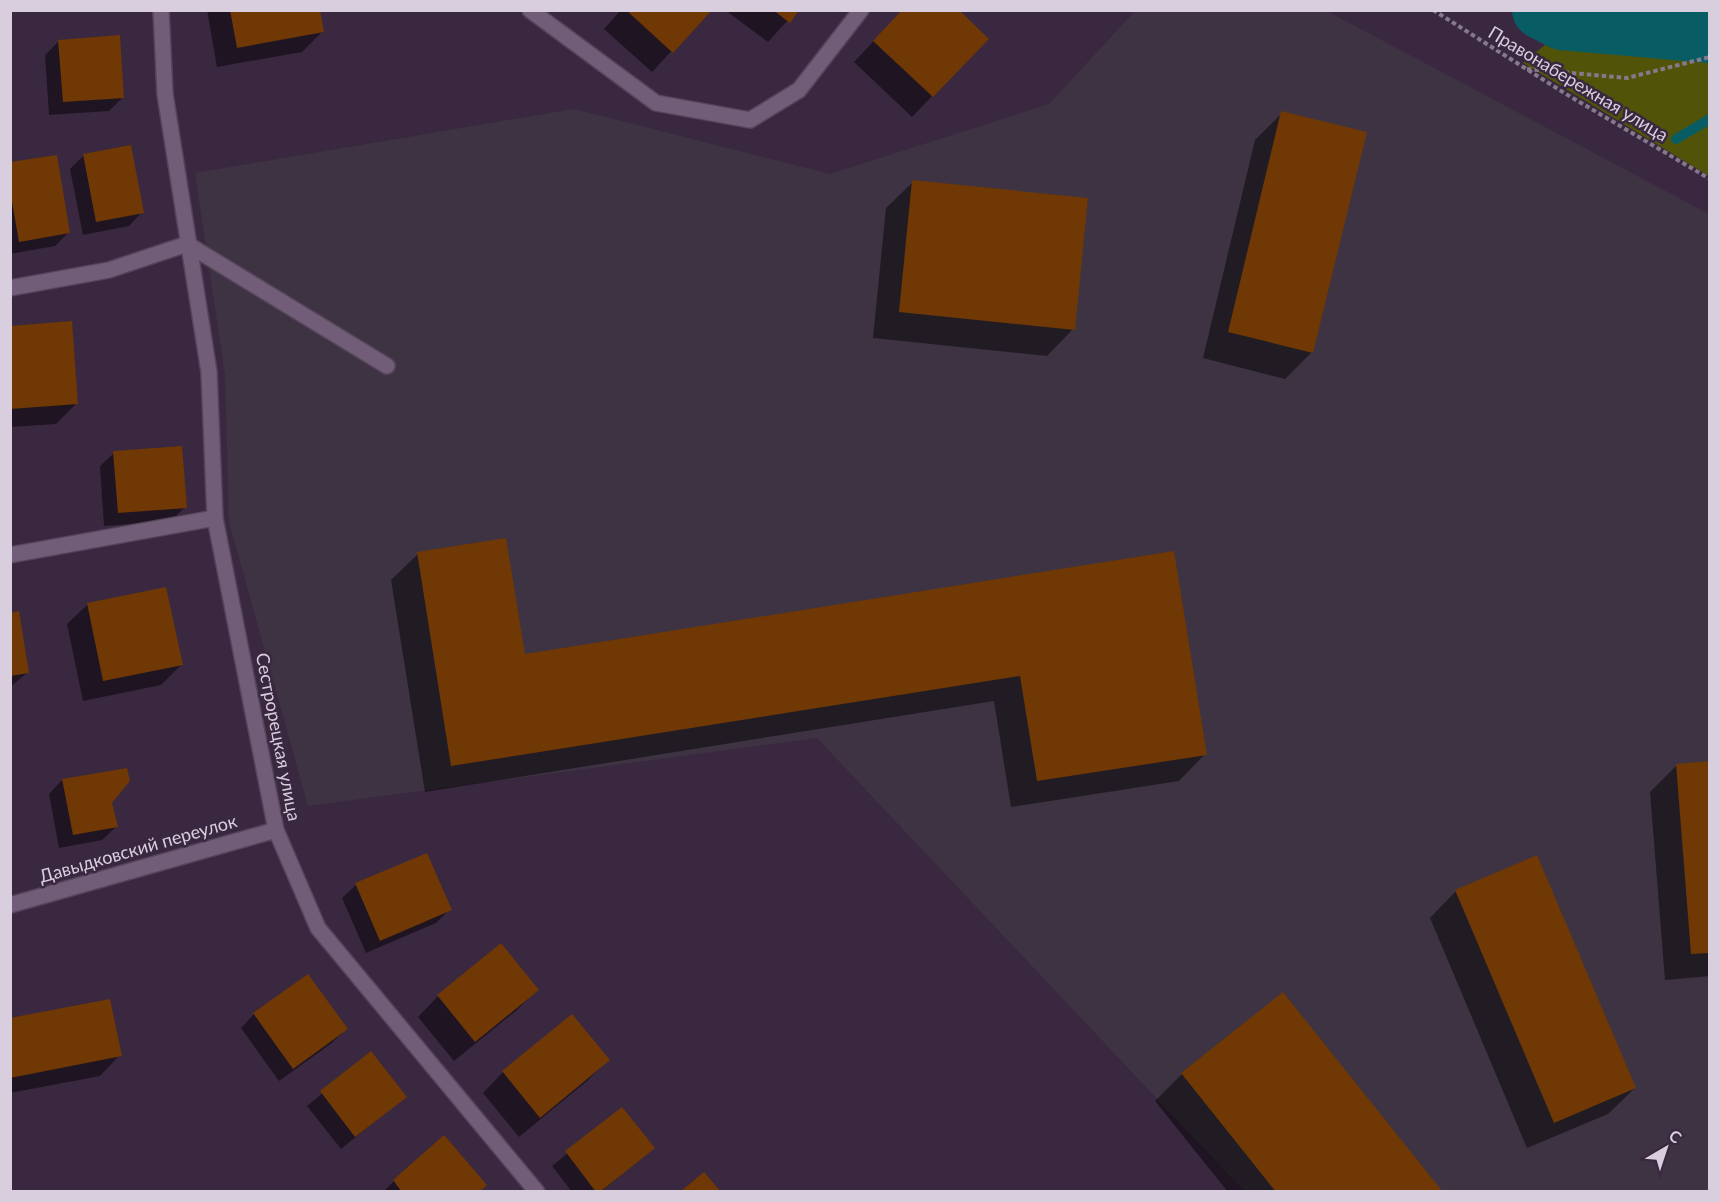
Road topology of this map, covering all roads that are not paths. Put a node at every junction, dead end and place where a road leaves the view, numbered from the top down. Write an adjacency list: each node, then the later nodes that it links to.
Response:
1 (161, 10): 4 (street, Сестрорецкая улица)
2 (530, 10): 3 (street)
3 (861, 10)
4 (187, 244): 5 (street); 6 (street); 7 (street, Сестрорецкая улица)
5 (10, 288)
6 (387, 366)
7 (215, 518): 8 (street); 9 (street, Сестрорецкая улица)
8 (10, 555)
9 (276, 830): 10 (street, Давыдковский переулок); 11 (street, Сестрорецкая улица)
10 (10, 905)
11 (537, 1191)

